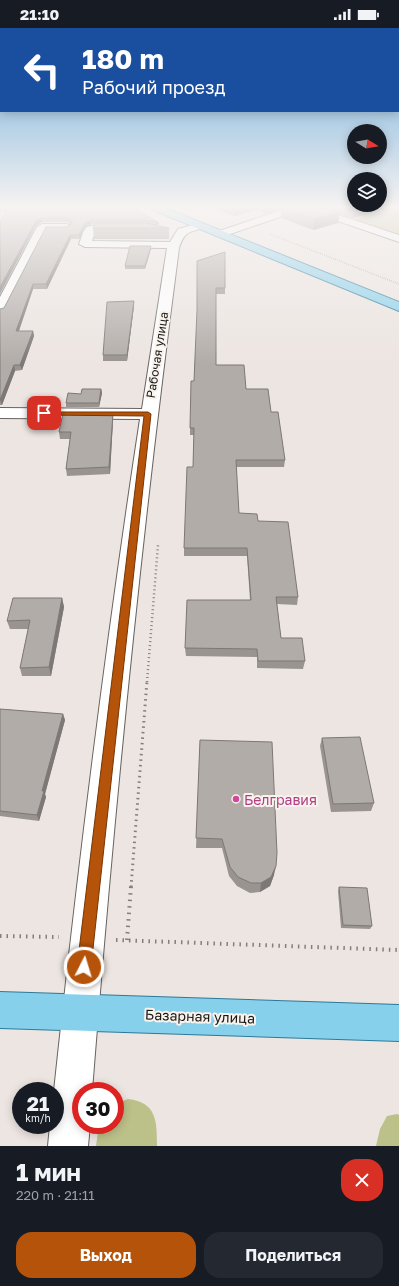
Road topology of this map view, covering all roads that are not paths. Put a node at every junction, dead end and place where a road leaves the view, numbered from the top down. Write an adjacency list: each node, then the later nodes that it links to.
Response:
1 (25, 260): 5 (street)
2 (170, 260): 7 (street, Рабочая улица)
3 (285, 260): 4 (main road)
4 (397, 305)
5 (0, 308)
6 (0, 413): 7 (street)
7 (148, 414): 9 (street, Рабочая улица)
8 (0, 1010): 9 (main road, Базарная улица)
9 (80, 1012): 10 (main road, Базарная улица); 11 (street, Рабочая улица)
10 (399, 1023)
11 (68, 1146)

